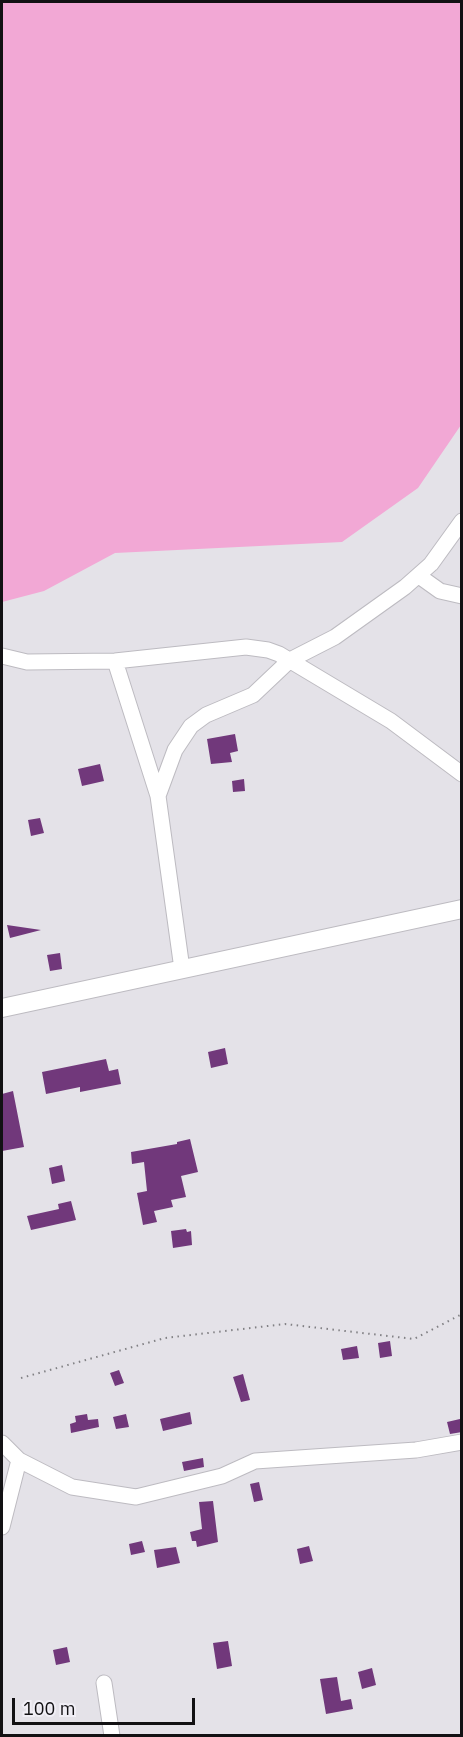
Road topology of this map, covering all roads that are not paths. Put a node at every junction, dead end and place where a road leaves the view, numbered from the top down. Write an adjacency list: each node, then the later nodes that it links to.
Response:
1 (462, 521): 2 (street)
2 (419, 576): 3 (street); 5 (street)
3 (462, 596)
4 (2, 656): 6 (street)
5 (290, 660): 6 (street); 7 (street); 8 (street)
6 (115, 661): 8 (street)
7 (462, 774)
8 (158, 796): 10 (street)
9 (462, 909): 10 (street)
10 (182, 969): 11 (street)
11 (2, 1008)
12 (462, 1442): 14 (street)
13 (2, 1443): 14 (street)
14 (19, 1460): 15 (street)
15 (2, 1527)
16 (105, 1683): 17 (street)
17 (112, 1736)

